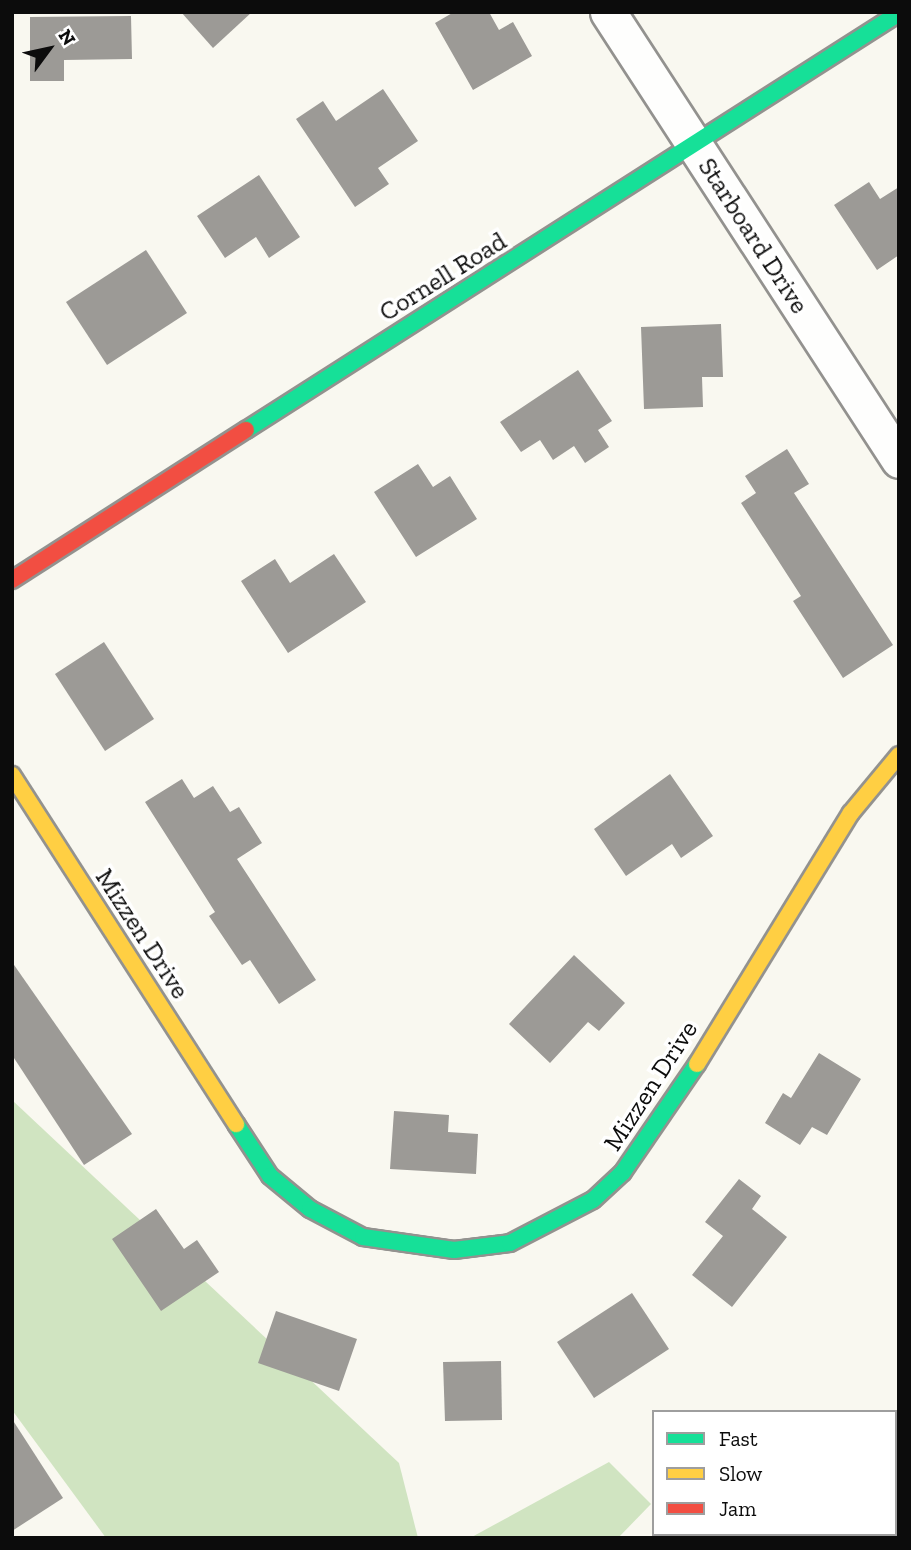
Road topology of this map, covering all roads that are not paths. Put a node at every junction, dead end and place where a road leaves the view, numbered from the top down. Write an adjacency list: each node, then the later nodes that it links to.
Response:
1 (608, 12): 3 (street, Starboard Drive)
2 (899, 13): 3 (street, Cornell Road)
3 (695, 146): 4 (street, Starboard Drive); 5 (street, Cornell Road)
4 (899, 460)
5 (12, 580)
6 (899, 755): 7 (street, Mizzen Drive)
7 (12, 775)

